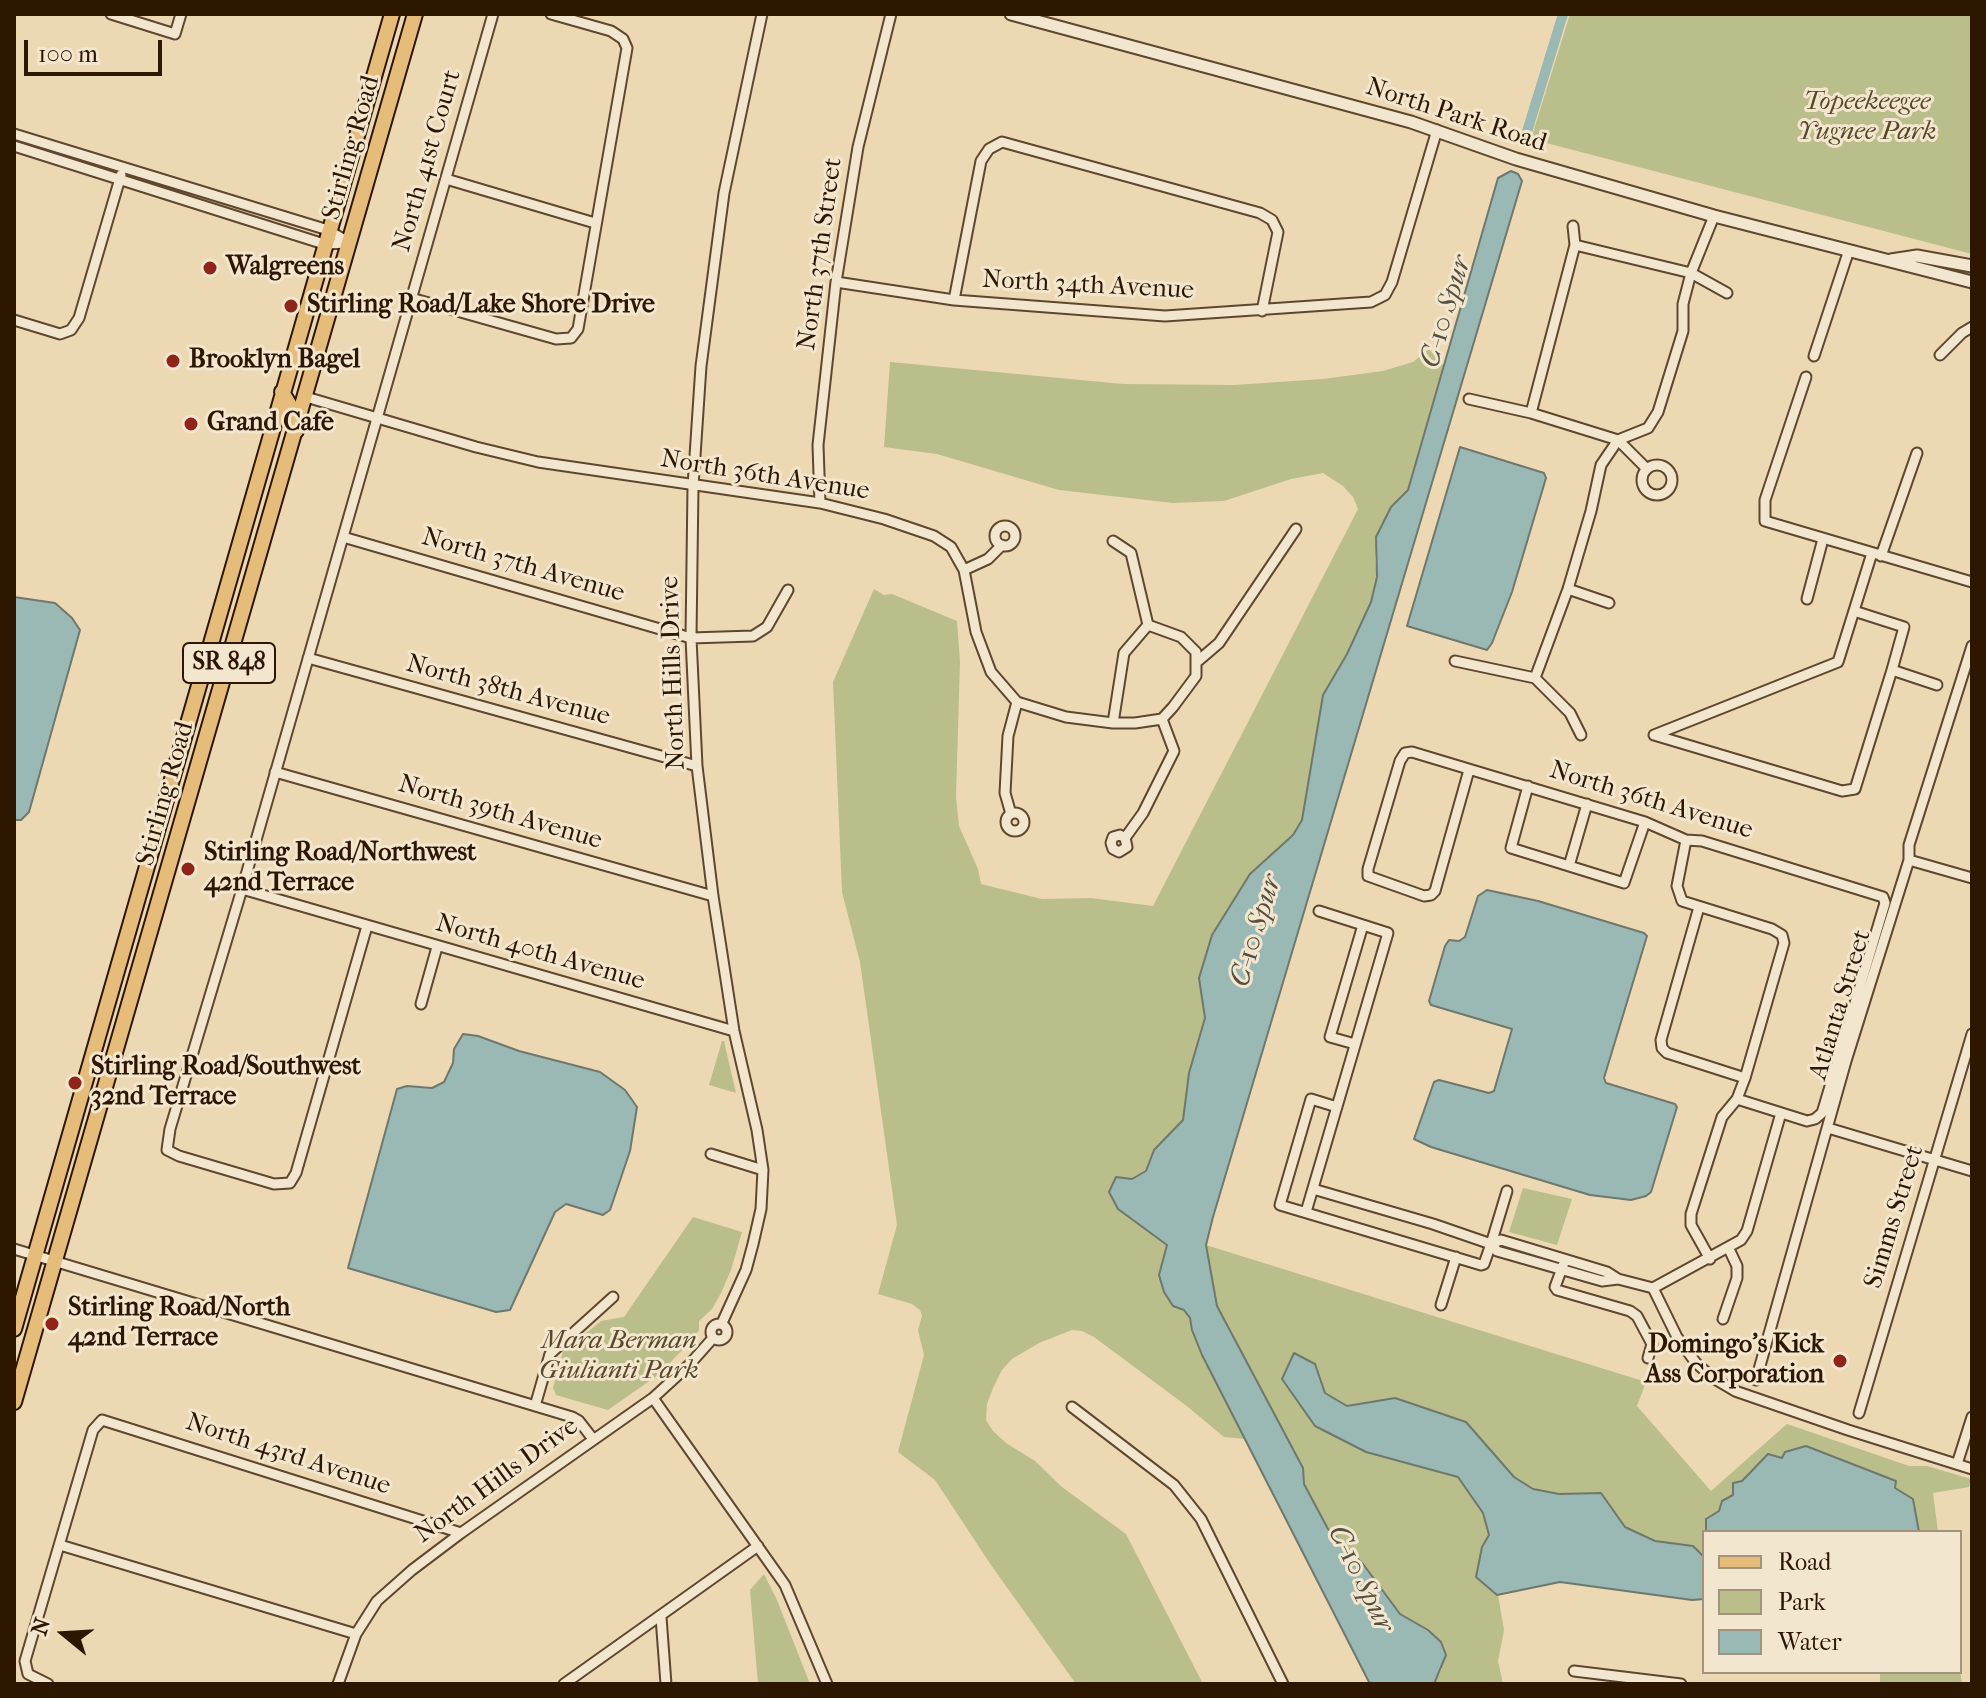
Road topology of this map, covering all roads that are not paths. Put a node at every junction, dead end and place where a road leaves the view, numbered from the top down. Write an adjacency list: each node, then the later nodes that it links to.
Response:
1 (111, 14): 2 (street)
2 (181, 14)
3 (392, 14): 21 (main road, Stirling Road / SR 848)
4 (415, 14): 22 (main road, Stirling Road / SR 848)
5 (493, 14): 14 (street, North 41st Court)
6 (551, 14): 19 (street)
7 (762, 14): 48 (street, North Hills Drive)
8 (891, 14): 28 (street, North 37th Street)
9 (1011, 14): 10 (street, North Park Road)
10 (1437, 130): 18 (street, North Park Road); 33 (street, North 34th Avenue)
11 (14, 134): 13 (street)
12 (14, 146): 15 (street)
13 (123, 168): 15 (street); 16 (street)
14 (446, 179): 19 (street); 31 (street, North 41st Court)
15 (120, 180): 17 (street); 34 (street)
16 (176, 184): 17 (street); 21 (street)
17 (172, 197): 21 (street)
18 (1714, 216): 24 (street, North Park Road); 27 (street)
19 (595, 223): 31 (street)
20 (1573, 226): 23 (street)
21 (326, 237): 22 (street); 39 (main road, Stirling Road / SR 848)
22 (350, 243): 40 (main road, Stirling Road / SR 848)
23 (1575, 245): 27 (street); 42 (street)
24 (1849, 250): 25 (street, North Park Road); 37 (street)
25 (1886, 261): 26 (street, North Park Road); 29 (street, North Park Road)
26 (1972, 266)
27 (1691, 273): 30 (street); 45 (street)
28 (836, 282): 32 (street, North 34th Avenue); 49 (street, North 37th Street)
29 (1972, 282)
30 (1727, 293)
31 (411, 298): 43 (street, North 41st Court)
32 (954, 300): 33 (street, North 34th Avenue); 33 (street)
33 (1262, 311)
34 (14, 320)
35 (1972, 327): 36 (street)
36 (1940, 355)
37 (1814, 356)
38 (1806, 377): 52 (street)
39 (282, 392): 44 (main road); 79 (main road, Stirling Road / SR 848)
40 (306, 397): 43 (street, North 36th Avenue); 44 (main road, Stirling Road / SR 848)
41 (1469, 399): 42 (street)
42 (1531, 413): 45 (street)
43 (377, 418): 48 (street, North 36th Avenue); 51 (street, North 41st Court)
44 (296, 431): 81 (main road, Stirling Road / SR 848)
45 (1618, 440): 47 (street); 58 (street)
46 (1917, 453): 55 (street)
47 (1647, 469)
48 (693, 486): 49 (street, North 36th Avenue); 64 (street, North Hills Drive)
49 (820, 503): 56 (street, North 36th Avenue)
50 (1296, 529): 67 (street)
51 (343, 537): 64 (street, North 37th Avenue); 66 (street, North 41st Court)
52 (1823, 539): 55 (street); 60 (street)
53 (1113, 541): 63 (street)
54 (1002, 545): 56 (street)
55 (1877, 554): 57 (street); 62 (street)
56 (964, 570): 72 (street, North 36th Avenue)
57 (1972, 582)
58 (1568, 589): 61 (street); 70 (street)
59 (788, 590): 64 (street, North 37th Avenue)
60 (1807, 599)
61 (1609, 603)
62 (1854, 611): 69 (street); 69 (street)
63 (1148, 625): 67 (street); 74 (street)
64 (691, 638): 76 (street, North Hills Drive)
65 (1972, 646): 87 (street, Atlanta Street)
66 (308, 658): 76 (street, North 38th Avenue); 78 (street, North 41st Court)
67 (1198, 661): 73 (street)
68 (1455, 661): 70 (street)
69 (1892, 670): 71 (street)
70 (1535, 678): 75 (street)
71 (1937, 685)
72 (1017, 702): 74 (street); 83 (street)
73 (1162, 719): 74 (street); 85 (street)
74 (1113, 723)
75 (1581, 735)
76 (697, 766): 91 (street, North Hills Drive)
77 (1469, 770): 77 (street, North 36th Avenue); 80 (street, North 36th Avenue)
78 (275, 772): 90 (street, North 41st Court); 91 (street, North 39th Avenue)
79 (174, 773): 81 (main road); 94 (main road, Stirling Road / SR 848)
80 (1528, 786): 82 (street, North 36th Avenue); 88 (street)
81 (188, 804): 97 (main road, Stirling Road / SR 848)
82 (1587, 804): 84 (street, North 36th Avenue); 88 (street)
83 (1011, 814)
84 (1645, 822): 86 (street, North 36th Avenue); 88 (street)
85 (1125, 838)
86 (1686, 840): 92 (street); 106 (street, North 36th Avenue)
87 (1909, 860): 89 (street); 107 (street, Atlanta Street)
88 (1569, 866)
89 (1972, 878)
90 (242, 889): 96 (street, North 40th Avenue); 96 (street, North 41st Court)
91 (713, 896): 100 (street, North Hills Drive)
92 (1699, 907): 103 (street); 103 (street)
93 (1319, 911): 95 (street)
94 (131, 923): 97 (main road); 118 (main road, Stirling Road / SR 848)
95 (1363, 925): 102 (street); 102 (street)
96 (367, 926): 98 (street, North 40th Avenue)
97 (152, 929): 121 (main road, Stirling Road / SR 848)
98 (437, 947): 99 (street); 100 (street, North 40th Avenue)
99 (421, 1004)
100 (734, 1031): 110 (street, North Hills Drive)
101 (1972, 1034): 109 (street, Simms Street)
102 (1355, 1044): 105 (street)
103 (1745, 1078): 104 (street)
104 (1737, 1099): 106 (street); 120 (street)
105 (1337, 1107): 112 (street); 114 (street)
106 (1781, 1113): 117 (street)
107 (1828, 1128): 109 (street); 129 (street, Atlanta Street)
108 (711, 1154): 110 (street)
109 (1935, 1160): 111 (street); 134 (street, Simms Street)
110 (763, 1170): 130 (street, North Hills Drive)
111 (1972, 1171)
112 (1313, 1189): 114 (street); 115 (street)
113 (1507, 1191): 115 (street)
114 (1306, 1212): 119 (street)
115 (1491, 1244): 119 (street); 122 (street)
116 (14, 1249): 118 (street)
117 (1729, 1249): 120 (street); 126 (street)
118 (36, 1256): 121 (street); 127 (main road, Stirling Road / SR 848)
119 (1456, 1257): 125 (street)
120 (1710, 1259): 123 (street)
121 (55, 1262): 131 (main road, Stirling Road / SR 848); 132 (street)
122 (1563, 1264): 123 (street); 128 (street)
123 (1653, 1288): 137 (street)
124 (613, 1297): 132 (street)
125 (1441, 1305)
126 (1723, 1319)
127 (14, 1329)
128 (1648, 1358)
129 (1756, 1380)
130 (653, 1398): 136 (street, North Hills Drive); 141 (street)
131 (14, 1399)
132 (535, 1406): 136 (street)
133 (1072, 1407): 151 (street)
134 (1859, 1413)
135 (1972, 1417): 137 (street)
136 (593, 1439): 139 (street, North Hills Drive)
137 (1957, 1464): 138 (street)
138 (1972, 1469)
139 (461, 1533): 140 (street, North 43rd Avenue); 143 (street, North Hills Drive)
140 (60, 1545): 143 (street); 146 (street)
141 (758, 1546): 142 (street); 150 (street)
142 (661, 1617): 148 (street); 149 (street)
143 (356, 1634): 147 (street, North Hills Drive)
144 (1574, 1671): 145 (street)
145 (1607, 1680): 152 (street)
146 (48, 1684)
147 (338, 1684)
148 (564, 1684)
149 (666, 1684)
150 (827, 1684)
151 (1283, 1684)
152 (1681, 1684)

